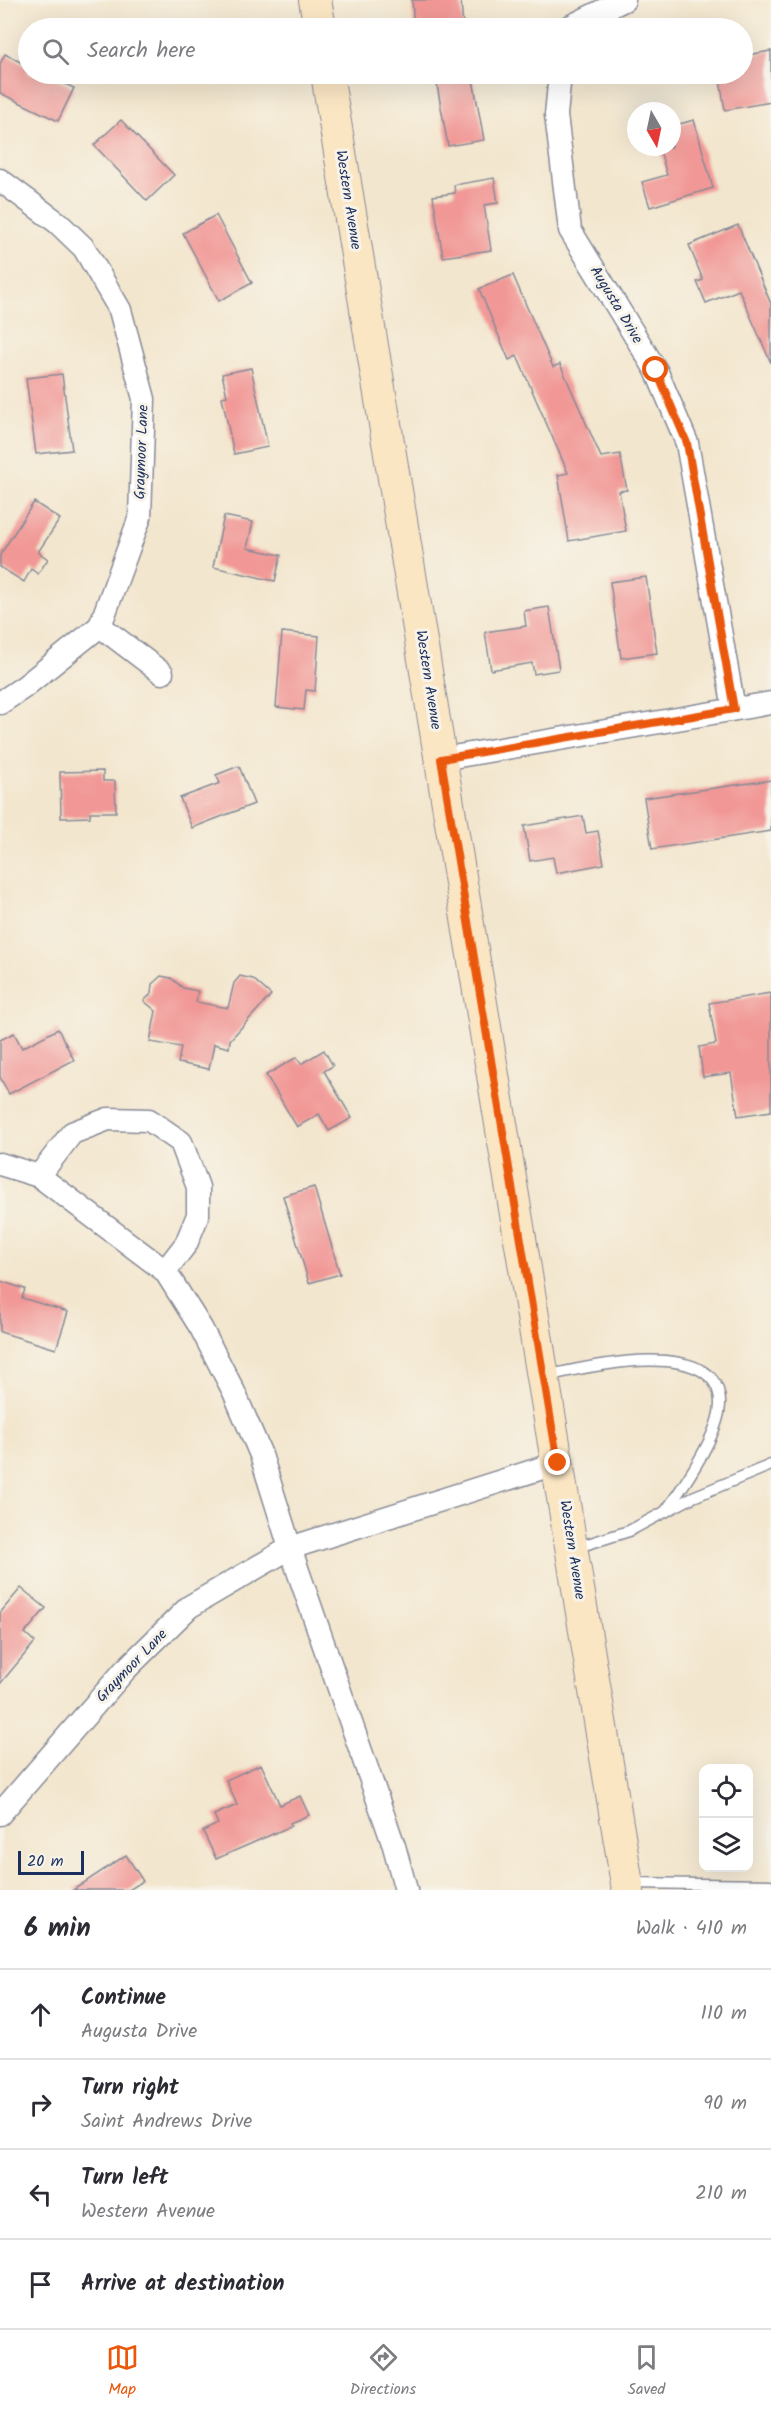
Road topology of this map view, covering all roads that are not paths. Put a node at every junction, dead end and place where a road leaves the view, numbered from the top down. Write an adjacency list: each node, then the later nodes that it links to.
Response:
1 (315, 0): 3 (main road)
2 (624, 0): 4 (street)
3 (318, 18)
4 (587, 18)
5 (329, 84): 13 (main road, Western Avenue)
6 (559, 84): 12 (street, Augusta Drive)
7 (0, 180): 8 (street, Graymoor Lane)
8 (100, 626): 9 (street); 10 (street)
9 (162, 673)
10 (0, 703)
11 (771, 703): 12 (street)
12 (734, 709): 13 (street)
13 (441, 759): 17 (main road, Western Avenue)
14 (0, 1164): 15 (street)
15 (39, 1176): 16 (street); 16 (street)
16 (165, 1271): 21 (street)
17 (543, 1377): 18 (main road, Western Avenue); 20 (lane)
18 (558, 1463): 21 (street, Graymoor Lane); 22 (main road, Western Avenue)
19 (771, 1466): 20 (lane)
20 (666, 1512): 22 (lane)
21 (290, 1548): 23 (street, Graymoor Lane); 26 (street)
22 (572, 1549): 24 (main road, Western Avenue)
23 (0, 1814)
24 (627, 1886): 25 (lane)
25 (771, 1889)
26 (406, 1890)

